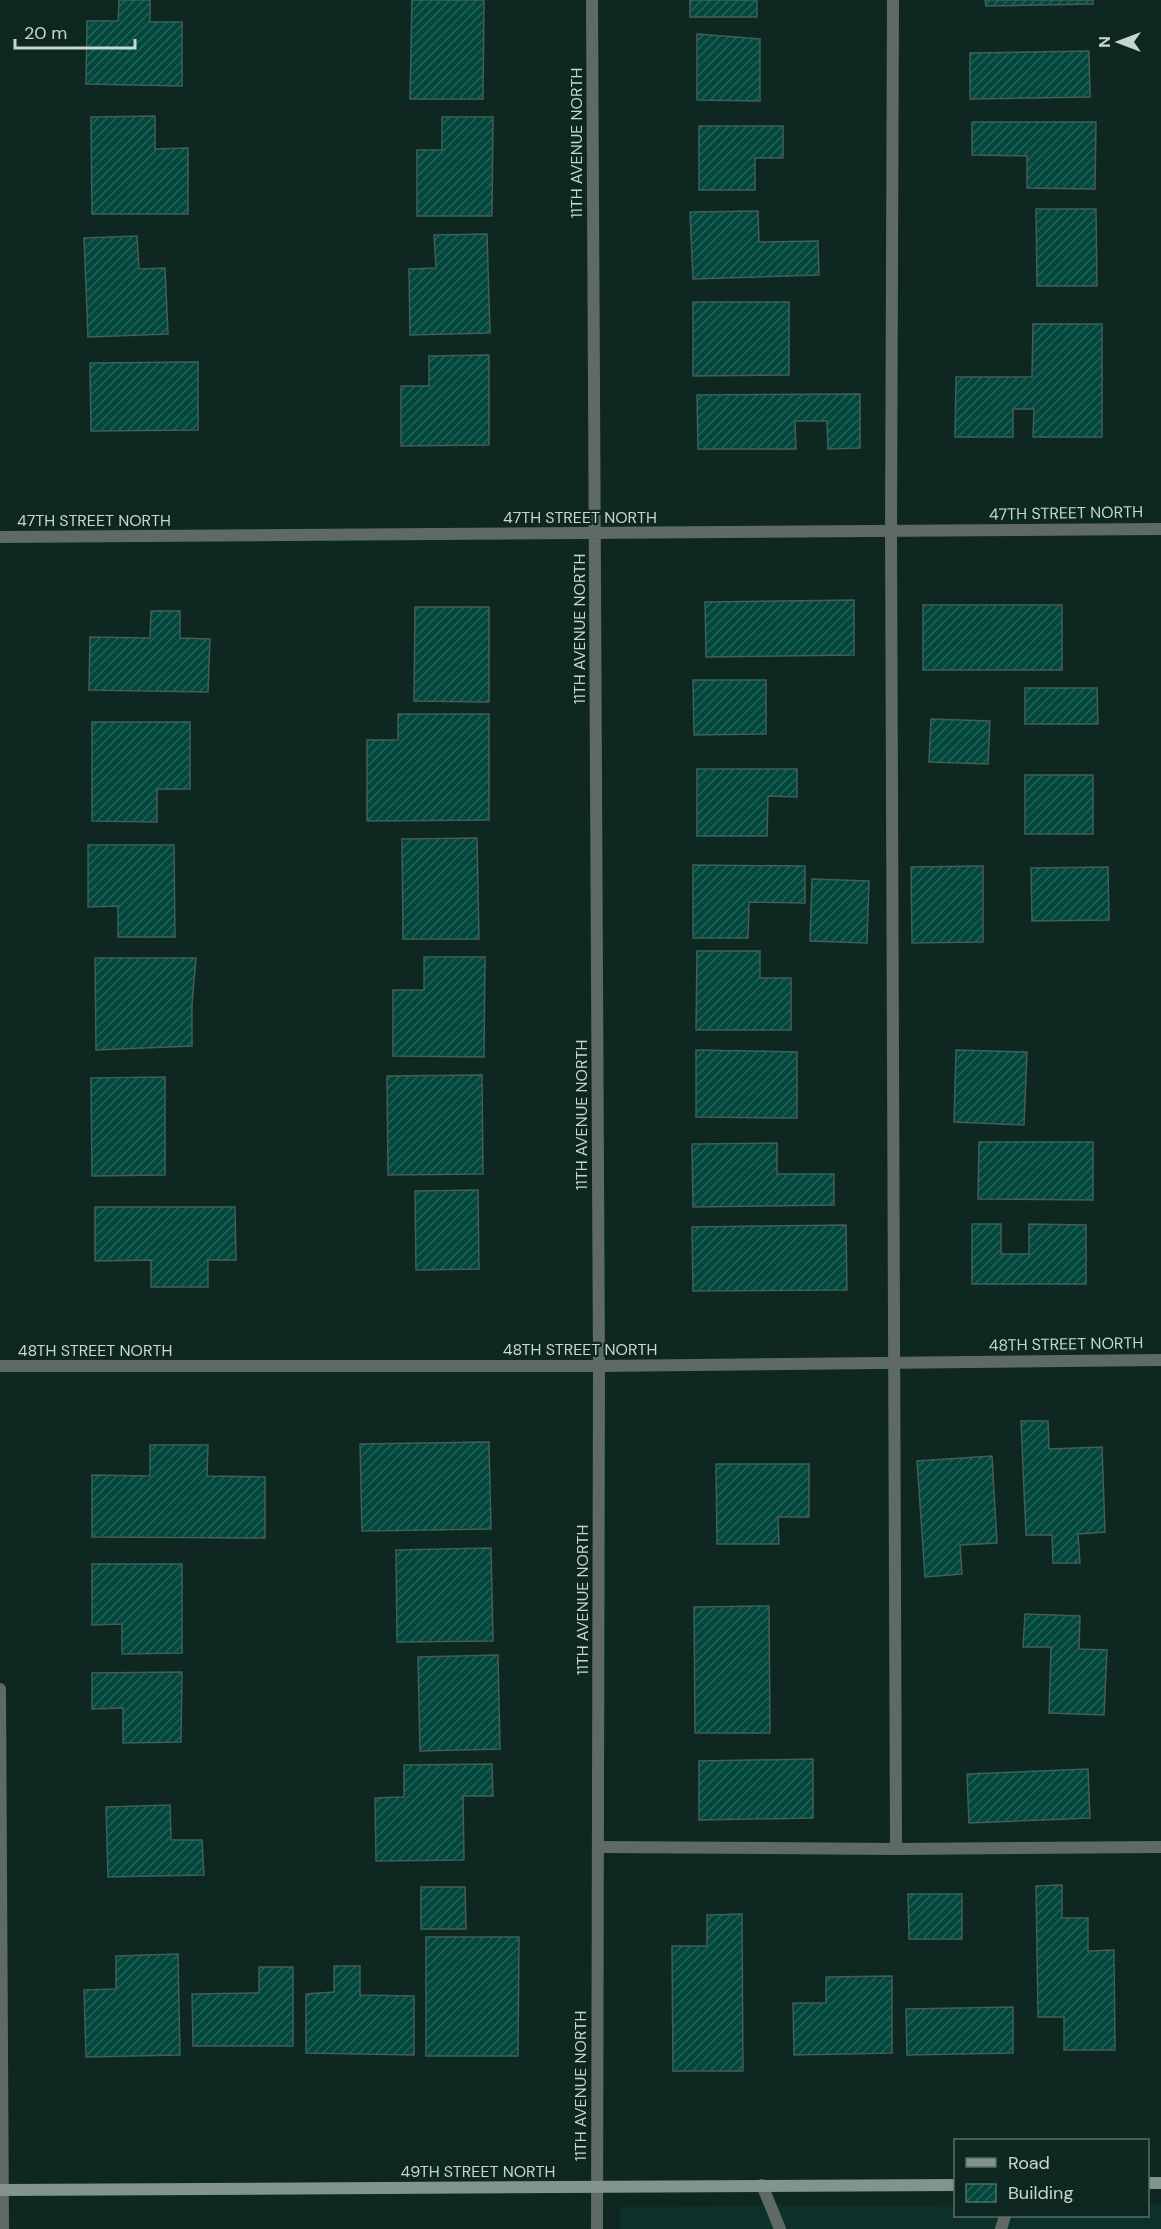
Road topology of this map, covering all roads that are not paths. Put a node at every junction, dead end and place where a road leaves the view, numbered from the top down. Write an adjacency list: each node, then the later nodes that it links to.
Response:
1 (592, 0): 5 (street, 11TH AVENUE NORTH)
2 (893, 0): 4 (street)
3 (1161, 529): 4 (street, 47TH STREET NORTH)
4 (891, 531): 5 (street, 47TH STREET NORTH); 8 (street)
5 (595, 534): 6 (street, 47TH STREET NORTH); 10 (street, 11TH AVENUE NORTH)
6 (0, 537)
7 (1161, 1360): 8 (street, 48TH STREET NORTH)
8 (896, 1363): 10 (street, 48TH STREET NORTH); 14 (street)
9 (0, 1366): 10 (street, 48TH STREET NORTH)
10 (599, 1366): 12 (street, 11TH AVENUE NORTH)
11 (0, 1689): 15 (street)
12 (598, 1847): 14 (street); 18 (street, 11TH AVENUE NORTH)
13 (1161, 1847): 14 (street)
14 (896, 1849)
15 (0, 1852): 19 (street)
16 (954, 2185): 17 (main road, 49TH STREET NORTH)
17 (762, 2186): 18 (main road, 49TH STREET NORTH); 22 (street)
18 (597, 2187): 19 (main road, 49TH STREET NORTH); 21 (street, 11TH AVENUE NORTH)
19 (1, 2190): 20 (street)
20 (3, 2229)
21 (597, 2229)
22 (780, 2229)

